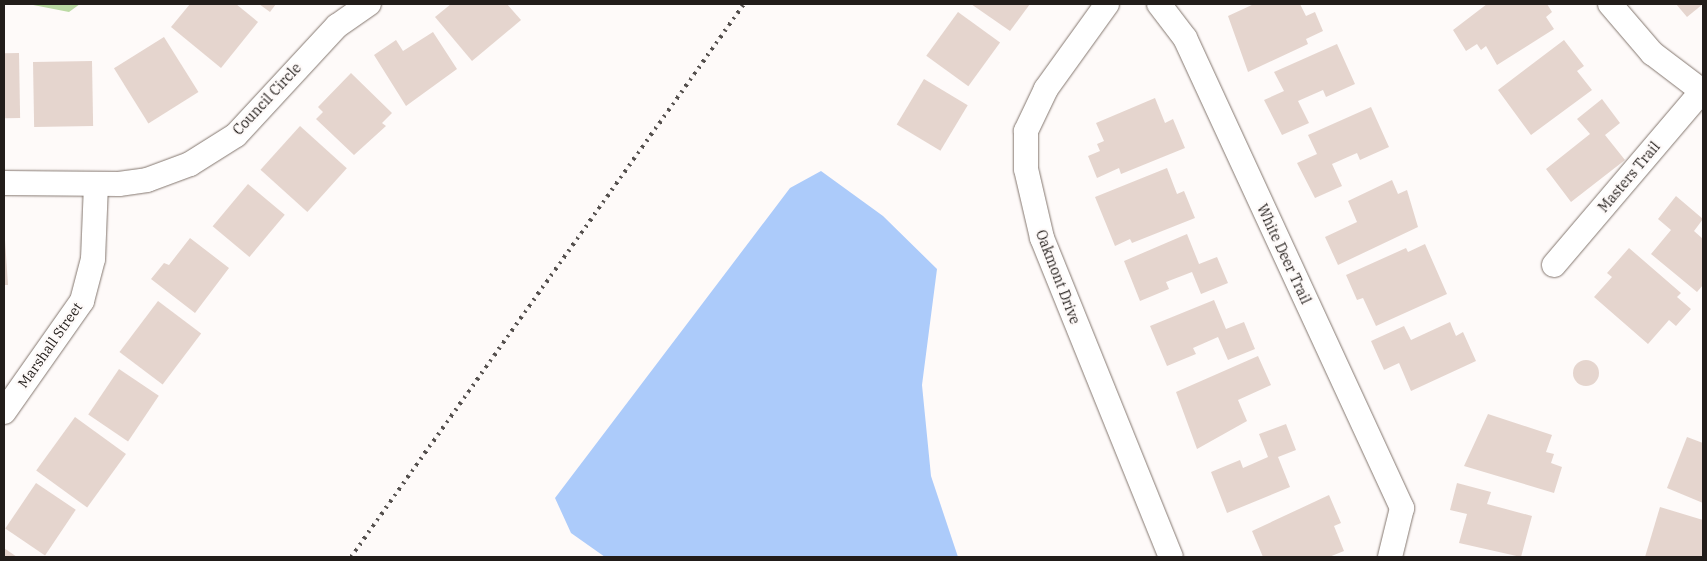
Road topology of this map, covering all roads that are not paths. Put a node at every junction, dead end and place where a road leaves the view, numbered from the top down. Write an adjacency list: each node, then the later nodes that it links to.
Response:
1 (369, 4): 7 (street, Council Circle)
2 (1107, 4): 10 (street, Oakmont Drive)
3 (1159, 4): 11 (street, White Deer Trail)
4 (1610, 4): 5 (street)
5 (1703, 90): 8 (street, Masters Trail)
6 (4, 183): 7 (street, Council Circle)
7 (96, 185): 9 (street, Marshall Street)
8 (1554, 265)
9 (4, 412)
10 (1171, 557)
11 (1390, 557)

